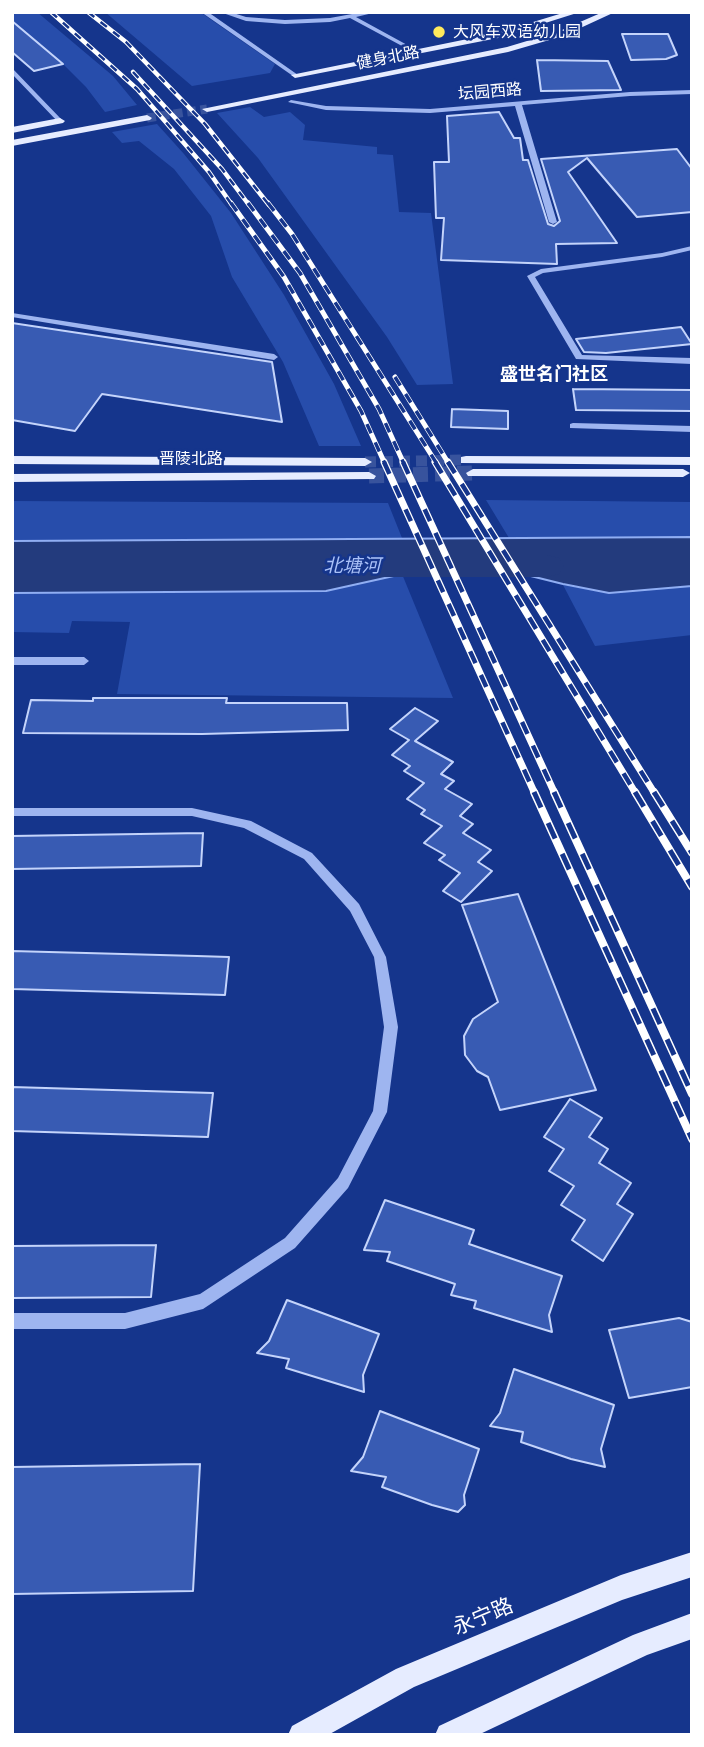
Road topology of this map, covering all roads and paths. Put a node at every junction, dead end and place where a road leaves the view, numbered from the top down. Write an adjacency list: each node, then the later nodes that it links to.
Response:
1 (204, 12): 10 (street)
2 (223, 12): 7 (street)
3 (374, 12): 7 (street)
4 (576, 12): 8 (main road)
5 (585, 12): 12 (main road, 健身北路)
6 (612, 12): 13 (main road); 15 (main road, 健身北路)
7 (352, 17): 8 (street)
8 (417, 52): 10 (main road)
9 (12, 70): 16 (street)
10 (295, 75)
11 (692, 92): 14 (street, 坛园西路)
12 (199, 102)
13 (291, 102): 14 (street, 坛园西路)
14 (518, 104): 20 (street)
15 (207, 109)
16 (60, 121): 17 (main road)
17 (12, 130)
18 (12, 137): 19 (main road)
19 (12, 143)
20 (553, 222)
21 (692, 248): 24 (street)
22 (12, 315): 23 (street)
23 (274, 357)
24 (692, 361)
25 (573, 426): 26 (street)
26 (692, 429)
27 (12, 460): 30 (main road, 晋陵北路)
28 (466, 460): 29 (main road)
29 (692, 461)
30 (365, 462)
31 (473, 473): 32 (main road)
32 (692, 473)
33 (369, 476): 34 (main road, 晋陵北路)
34 (12, 478)
35 (12, 661): 36 (street)
36 (84, 661)
37 (12, 812): 38 (street)
38 (12, 1321)
39 (692, 1564): 41 (main road, 永宁路)
40 (692, 1626): 42 (main road)
41 (301, 1735)
42 (448, 1735)

